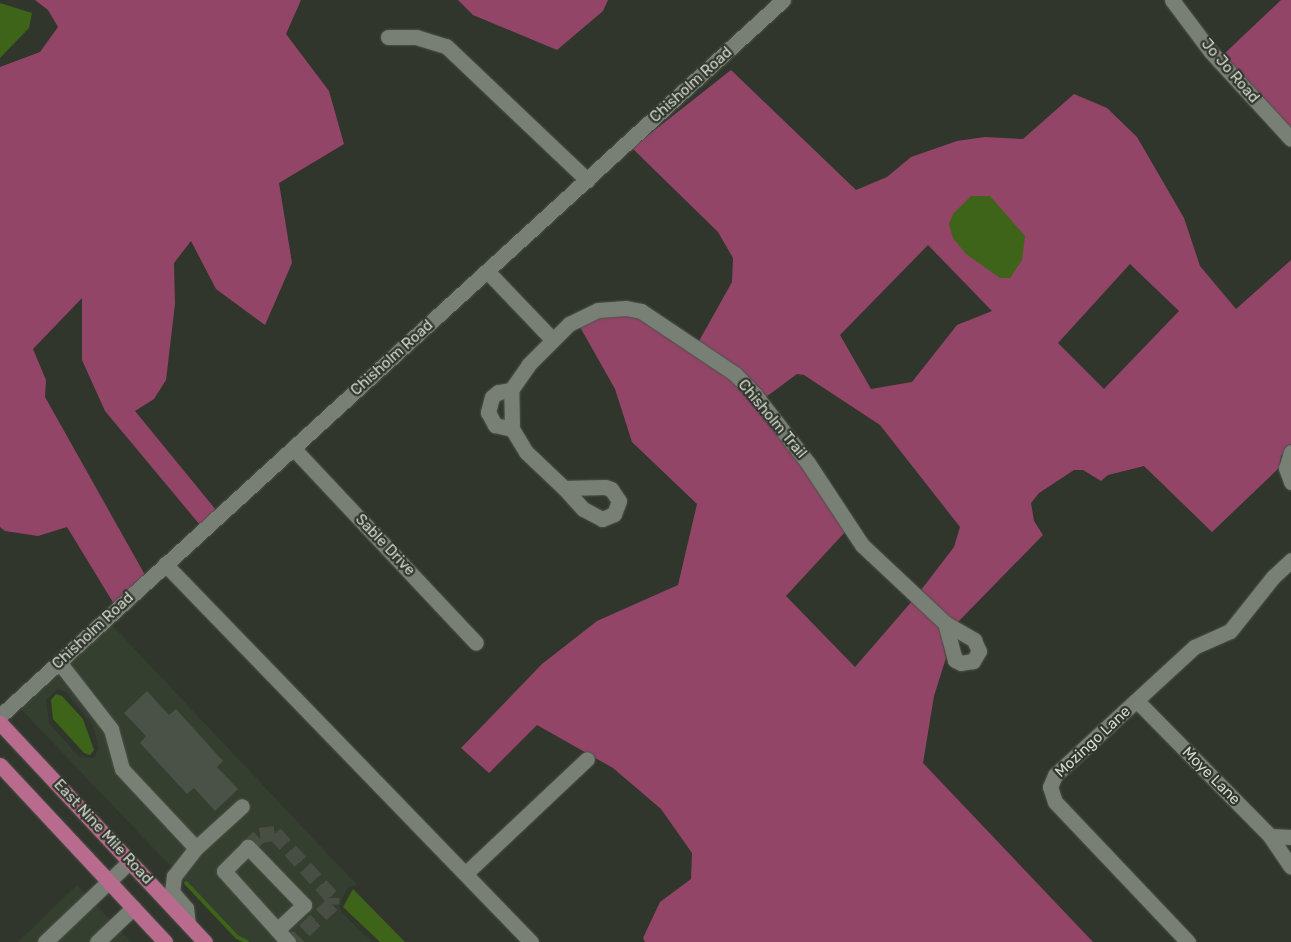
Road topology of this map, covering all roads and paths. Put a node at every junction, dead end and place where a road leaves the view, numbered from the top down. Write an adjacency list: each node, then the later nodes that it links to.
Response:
1 (783, 0): 5 (street, Chisholm Road)
2 (1172, 0): 4 (street, Jo Jo Road)
3 (388, 37): 5 (street)
4 (1291, 139)
5 (587, 180): 6 (street, Chisholm Road)
6 (487, 271): 7 (street); 10 (street, Chisholm Road)
7 (552, 338): 8 (street, Chisholm Trail); 16 (street, Chisholm Trail)
8 (511, 390): 9 (street); 9 (street, Chisholm Trail)
9 (512, 429): 13 (street)
10 (293, 448): 15 (street, Chisholm Road); 17 (street, Sable Drive)
11 (1291, 452): 12 (street)
12 (1288, 475)
13 (564, 488)
14 (1291, 560): 19 (street, Mozingo Lane)
15 (165, 564): 18 (street, Chisholm Road); 30 (street)
16 (945, 622)
17 (476, 643)
18 (59, 662): 20 (street, Chisholm Road); 27 (street)
19 (1137, 701): 25 (street, Moye Lane); 41 (street, Mozingo Lane)
20 (0, 716)
21 (0, 723): 28 (main road, East Nine Mile Road)
22 (587, 758): 30 (street)
23 (0, 765): 31 (main road, East Nine Mile Road)
24 (242, 806): 27 (street)
25 (1270, 836): 26 (street); 29 (street, Moye Lane)
26 (1291, 838)
27 (196, 848): 33 (street)
28 (130, 861): 31 (street); 33 (main road, East Nine Mile Road)
29 (1291, 867)
30 (466, 873): 40 (street)
31 (108, 881): 32 (main road, East Nine Mile Road); 36 (street)
32 (134, 908): 35 (street); 37 (main road, East Nine Mile Road)
33 (188, 924): 38 (main road, East Nine Mile Road)
34 (277, 930): 34 (street); 39 (street)
35 (106, 939)
36 (45, 942)
37 (165, 942)
38 (205, 942)
39 (288, 942)
40 (531, 942)
41 (1188, 942)

